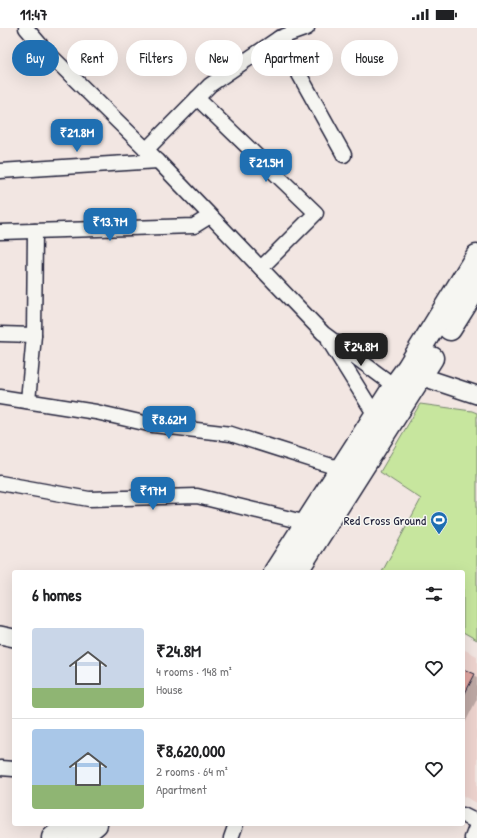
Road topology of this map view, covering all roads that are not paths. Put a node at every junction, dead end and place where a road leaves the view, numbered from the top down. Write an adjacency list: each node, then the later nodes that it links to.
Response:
1 (26, 28): 5 (street)
2 (307, 28): 3 (street)
3 (279, 38): 4 (street); 6 (street)
4 (198, 98): 5 (street); 13 (street)
5 (146, 150): 7 (street)
6 (344, 155)
7 (158, 161): 8 (street); 9 (street)
8 (0, 171)
9 (210, 216): 10 (street); 13 (street)
10 (35, 231): 11 (street); 17 (street)
11 (0, 232)
12 (477, 256): 18 (highway)
13 (261, 268): 15 (street)
14 (477, 286): 18 (highway)
15 (323, 333): 19 (street); 23 (street)
16 (0, 334): 17 (street)
17 (34, 335): 22 (street)
18 (414, 372): 19 (highway); 20 (street)
19 (401, 391): 23 (highway)
20 (476, 393)
21 (0, 397): 22 (street)
22 (28, 401): 24 (street)
23 (382, 420): 24 (highway); 28 (highway)
24 (341, 469): 26 (highway)
25 (0, 483): 26 (street)
26 (307, 523): 27 (highway)
27 (276, 570)
28 (297, 570)
29 (0, 635): 30 (street)
30 (12, 638)
31 (0, 768): 32 (street)
32 (12, 769)
33 (465, 816): 34 (street)
34 (477, 822)
35 (477, 825): 42 (street)
36 (68, 826): 39 (highway)
37 (94, 826): 40 (highway)
38 (235, 826): 41 (street)
39 (53, 838)
40 (80, 838)
41 (231, 838)
42 (472, 838)

